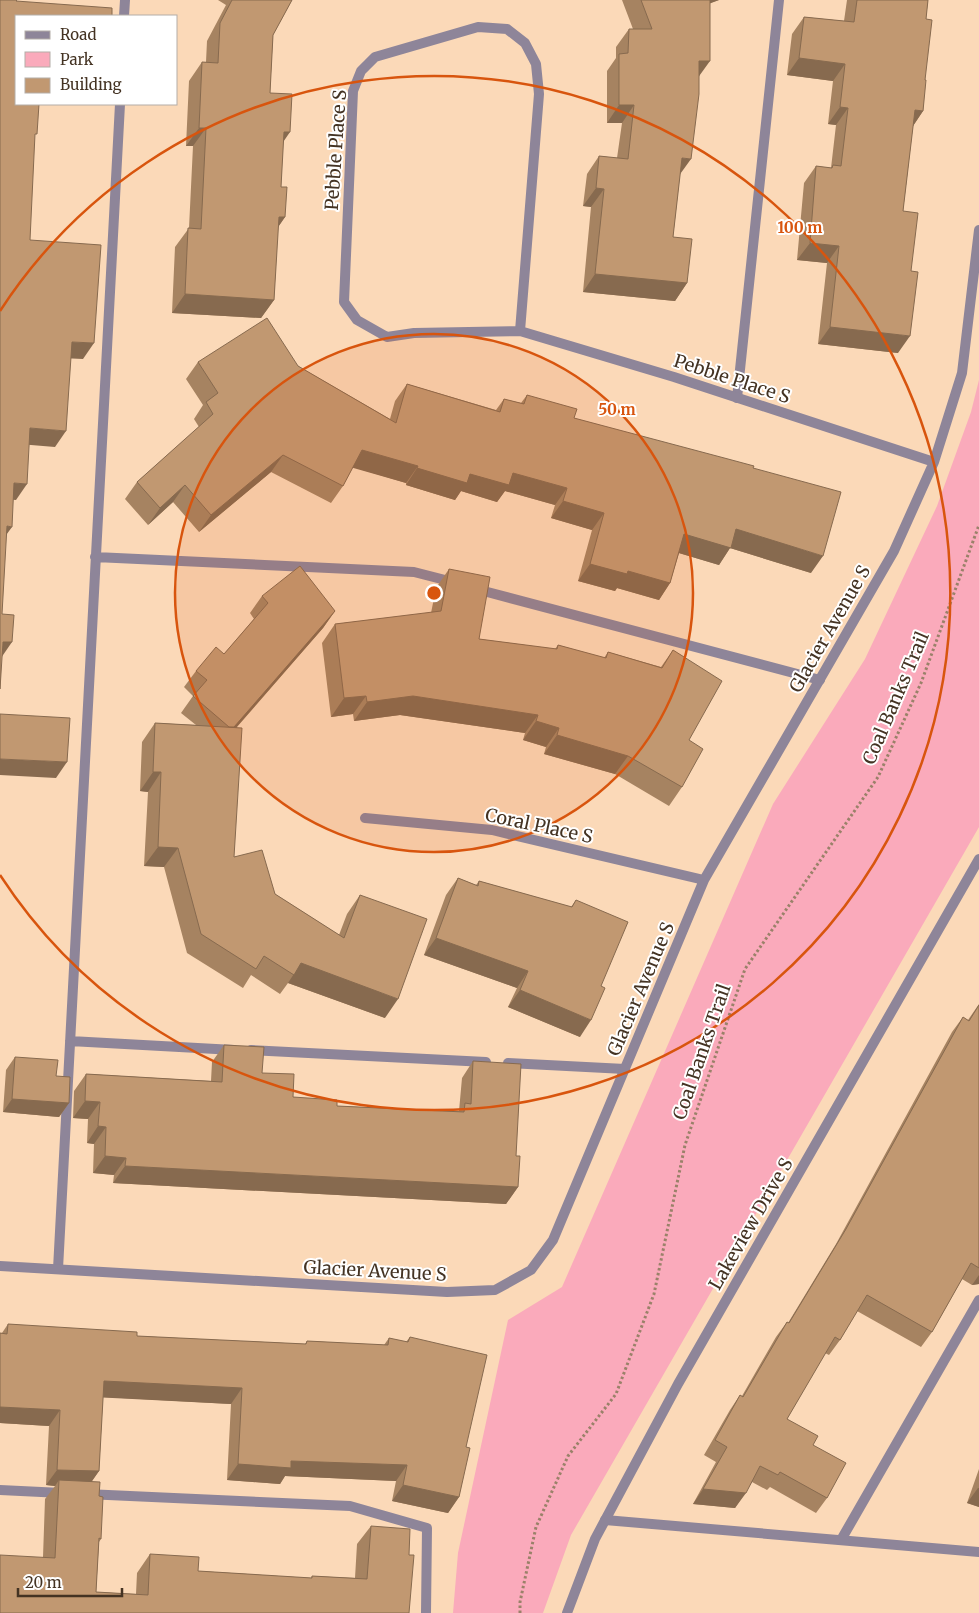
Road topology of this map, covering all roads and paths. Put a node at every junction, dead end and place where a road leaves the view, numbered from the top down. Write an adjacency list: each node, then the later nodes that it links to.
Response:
1 (125, 0): 3 (street)
2 (779, 0): 7 (street)
3 (124, 15)
4 (120, 105): 10 (street)
5 (979, 230): 8 (street, Glacier Avenue S)
6 (520, 331): 6 (street, Pebble Place S); 7 (street, Pebble Place S)
7 (738, 398): 8 (street, Pebble Place S)
8 (934, 462): 11 (street, Glacier Avenue S)
9 (979, 525): 25 (path, Coal Banks Trail)
10 (95, 557): 11 (street); 15 (street)
11 (820, 680): 14 (street, Glacier Avenue S)
12 (365, 818): 14 (street, Coral Place S)
13 (979, 859): 21 (street, Lakeview Drive S)
14 (704, 880): 16 (street, Glacier Avenue S)
15 (70, 1042): 16 (street); 18 (street)
16 (625, 1069): 18 (street, Glacier Avenue S)
17 (0, 1266): 18 (street, Glacier Avenue S)
18 (58, 1269)
19 (979, 1300): 22 (street)
20 (0, 1490): 24 (street)
21 (605, 1520): 22 (street); 26 (street, Lakeview Drive S)
22 (841, 1540): 23 (street)
23 (979, 1552)
24 (426, 1613)
25 (520, 1613)
26 (567, 1613)

